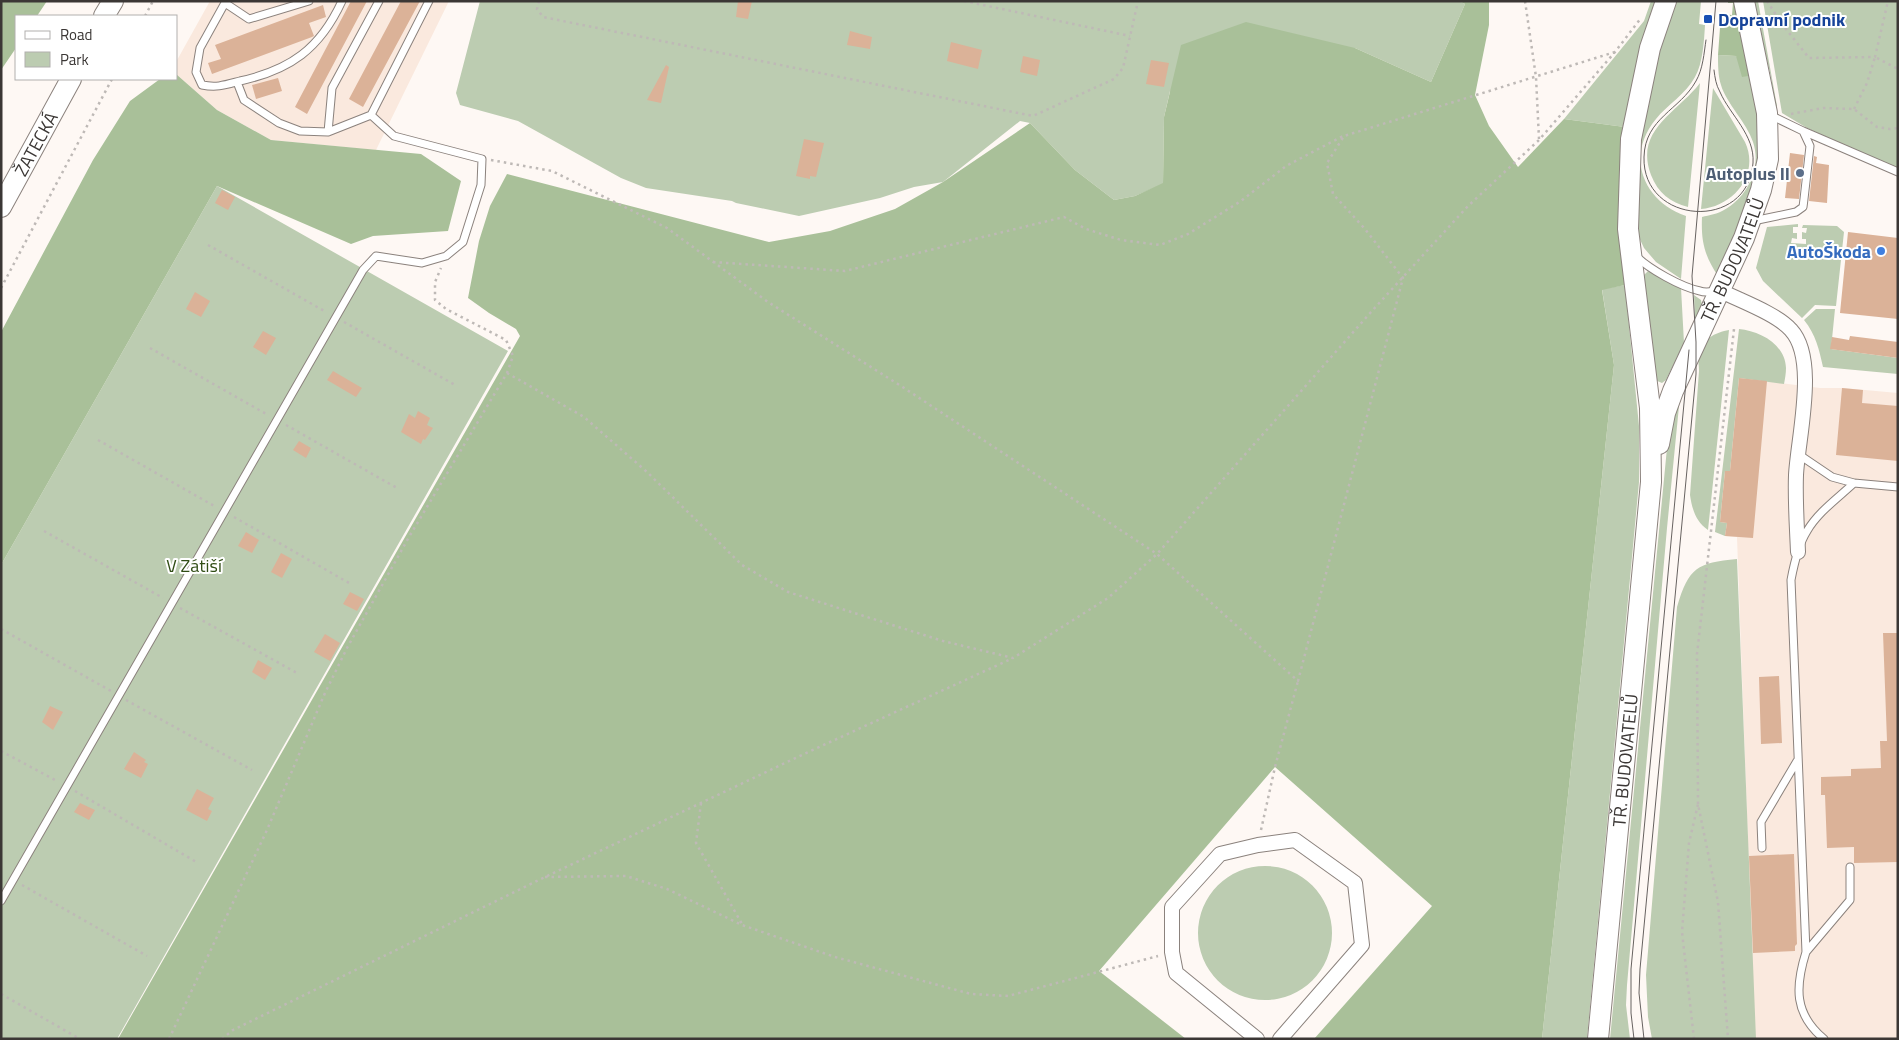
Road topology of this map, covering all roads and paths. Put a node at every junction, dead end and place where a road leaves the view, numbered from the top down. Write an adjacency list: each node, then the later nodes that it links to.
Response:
1 (112, 1): 17 (street)
2 (153, 1): 18 (path)
3 (309, 1): 15 (lane)
4 (342, 1): 26 (lane)
5 (379, 1): 33 (lane)
6 (428, 1): 30 (lane)
7 (539, 1): 19 (path)
8 (964, 1): 19 (path)
9 (1138, 1): 19 (path)
10 (1525, 1): 23 (path)
11 (1666, 1): 40 (street, TŘ. BUDOVATELŮ)
12 (1744, 1): 28 (street, TŘ. BUDOVATELŮ)
13 (1767, 1): 21 (path)
14 (1888, 1): 21 (path)
15 (225, 2): 26 (lane)
16 (1644, 10): 20 (path)
17 (105, 15)
18 (146, 15)
19 (1130, 36)
20 (1615, 52): 23 (path); 35 (path)
21 (1875, 57): 22 (path); 27 (path)
22 (1898, 69)
23 (1536, 77): 34 (path); 35 (path)
24 (70, 80): 38 (street, ŽATECKÁ)
25 (111, 80): 44 (path)
26 (237, 82): 33 (lane)
27 (1854, 109): 29 (path); 31 (path)
28 (1767, 113): 32 (lane); 39 (street, TŘ. BUDOVATELŮ)
29 (1789, 114)
30 (371, 115): 33 (lane); 36 (lane)
31 (1898, 128)
32 (1803, 131): 37 (lane); 39 (lane)
33 (328, 132)
34 (1344, 136): 42 (path); 43 (path)
35 (1539, 140): 43 (path)
36 (482, 159): 41 (lane); 42 (path)
37 (1898, 172)
38 (1, 207)
39 (1750, 221): 45 (street, TŘ. BUDOVATELŮ)
40 (1630, 245): 45 (lane); 49 (street, TŘ. BUDOVATELŮ)
41 (446, 256): 47 (path); 58 (lane)
42 (714, 262): 53 (path)
43 (1402, 278): 53 (path); 55 (path)
44 (1, 288)
45 (1721, 291): 48 (street); 49 (street, TŘ. BUDOVATELŮ)
46 (1734, 329): 60 (path)
47 (507, 373): 54 (path); 74 (path)
48 (1798, 454): 50 (lane); 52 (street)
49 (1651, 482): 78 (street, TŘ. BUDOVATELŮ)
50 (1854, 483): 51 (lane); 52 (lane)
51 (1898, 487)
52 (1798, 552): 57 (lane)
53 (1157, 554): 54 (path); 55 (path)
54 (1013, 658): 59 (path)
55 (1298, 681): 61 (path)
56 (1, 751): 58 (path)
57 (1798, 759): 62 (lane); 70 (lane)
58 (68, 787): 63 (path); 66 (lane)
59 (701, 803): 65 (path); 68 (path)
60 (1698, 804): 79 (path); 80 (path)
61 (1258, 845): 69 (street); 77 (street)
62 (1762, 848)
63 (198, 863)
64 (1850, 867): 70 (lane)
65 (543, 878): 68 (path); 75 (path)
66 (13, 880): 67 (lane); 71 (path)
67 (1, 901)
68 (742, 925): 69 (path)
69 (1172, 952): 76 (street)
70 (1806, 952): 81 (lane)
71 (148, 956)
72 (1, 994): 73 (path)
73 (80, 1039)
74 (169, 1039)
75 (222, 1039)
76 (1257, 1039)
77 (1280, 1039)
78 (1598, 1039)
79 (1694, 1039)
80 (1728, 1039)
81 (1824, 1039)

